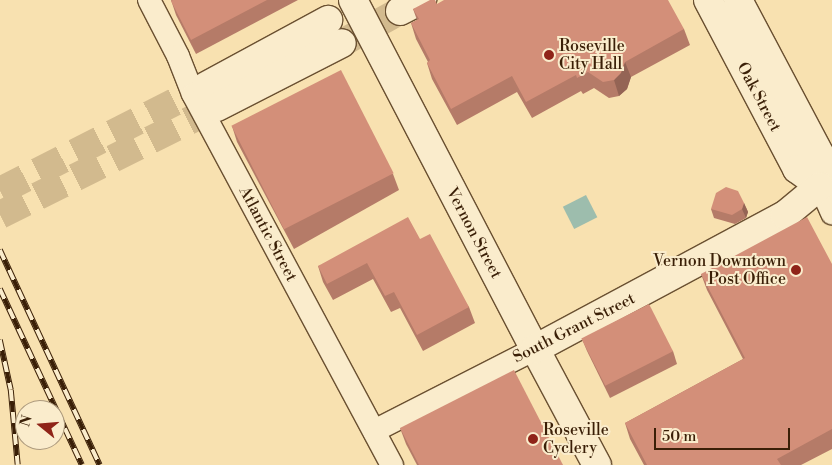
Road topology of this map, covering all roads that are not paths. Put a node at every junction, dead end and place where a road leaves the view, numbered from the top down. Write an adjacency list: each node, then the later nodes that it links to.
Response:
1 (149, 0): 10 (street, Atlantic Street)
2 (353, 0): 9 (main road, Vernon Street)
3 (708, 0): 7 (main road, Oak Street)
4 (738, 0): 7 (main road, Oak Street)
5 (335, 32): 6 (main road)
6 (212, 97)
7 (820, 186): 8 (street, Oak Street); 9 (main road, South Grant Street)
8 (832, 213)
9 (535, 349): 10 (street, South Grant Street); 12 (main road, Vernon Street)
10 (374, 431): 11 (street, Atlantic Street)
11 (392, 465)
12 (597, 465)

